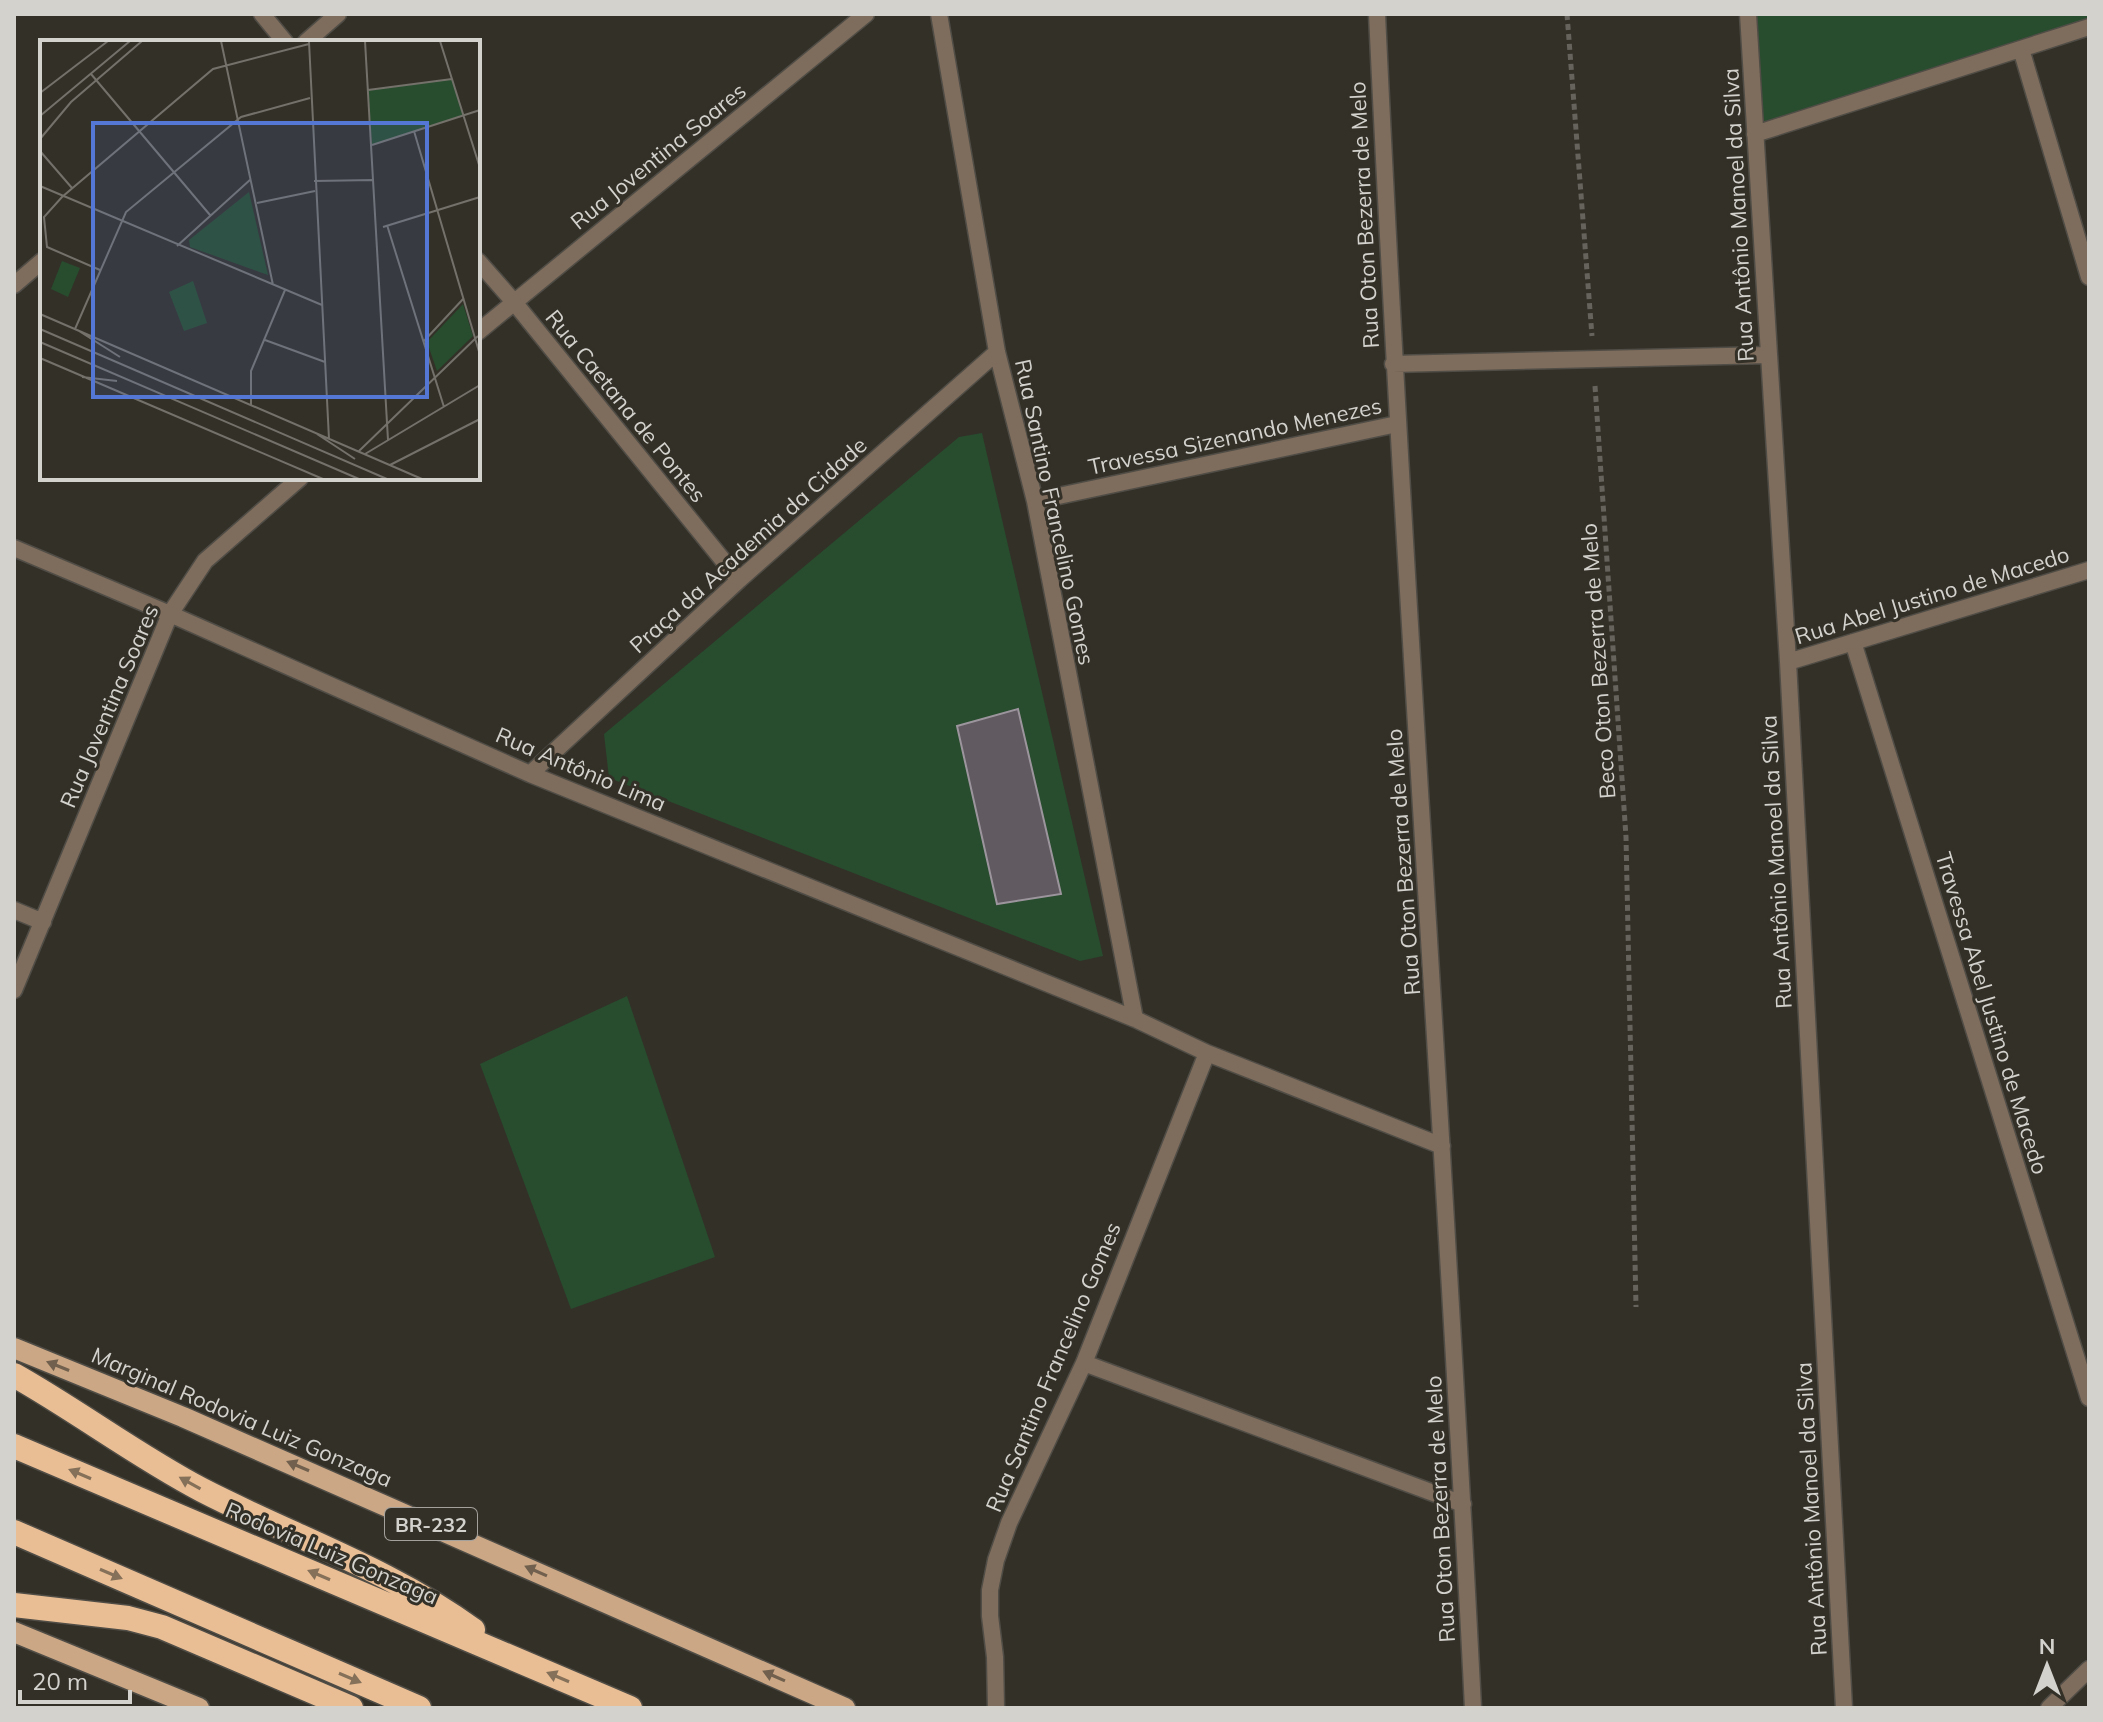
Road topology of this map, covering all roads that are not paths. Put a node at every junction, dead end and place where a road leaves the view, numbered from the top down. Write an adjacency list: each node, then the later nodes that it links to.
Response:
1 (262, 14): 8 (street)
2 (338, 14): 9 (street)
3 (866, 14): 16 (street, Rua Joventina Soares)
4 (939, 14): 18 (street, Rua Santino Francelino Gomes)
5 (1377, 14): 20 (street, Rua Oton Bezerra de Melo)
6 (1748, 14): 11 (street, Rua Antônio Manoel da Silva)
7 (2089, 27): 10 (street)
8 (283, 40)
9 (308, 40)
10 (2021, 49): 11 (street); 14 (street)
11 (1755, 134): 19 (street, Rua Antônio Manoel da Silva)
12 (40, 263): 15 (street)
13 (480, 263): 16 (street, Rua Caetana de Pontes)
14 (2089, 277)
15 (14, 285)
16 (514, 302): 17 (street, Rua Joventina Soares); 26 (street, Rua Caetana de Pontes)
17 (480, 330)
18 (997, 352): 23 (street, Rua Santino Francelino Gomes); 26 (street, Praça da Academia da Cidade)
19 (1768, 355): 20 (street); 29 (street, Rua Antônio Manoel da Silva)
20 (1393, 364): 21 (street, Rua Oton Bezerra de Melo)
21 (1397, 424): 23 (street, Travessa Sizenando Menezes); 36 (street, Rua Oton Bezerra de Melo)
22 (298, 480): 27 (street, Rua Joventina Soares)
23 (1035, 501): 34 (street, Rua Santino Francelino Gomes)
24 (14, 548): 27 (street, Rua Antônio Lima)
25 (2089, 570): 28 (street, Rua Abel Justino de Macedo)
26 (739, 580): 30 (street, Praça da Academia da Cidade)
27 (170, 614): 30 (street, Rua Antônio Lima); 32 (street, Rua Joventina Soares)
28 (1853, 642): 29 (street, Rua Abel Justino de Macedo); 39 (street, Travessa Abel Justino de Macedo)
29 (1788, 662): 56 (street, Rua Antônio Manoel da Silva)
30 (530, 774): 34 (street, Rua Antônio Lima)
31 (14, 910): 32 (street)
32 (43, 922): 33 (street, Rua Joventina Soares)
33 (14, 990)
34 (1135, 1019): 35 (street, Rua Antônio Lima)
35 (1207, 1053): 36 (street, Rua Antônio Lima); 38 (street, Rua Santino Francelino Gomes)
36 (1442, 1146): 43 (street, Rua Oton Bezerra de Melo)
37 (14, 1348): 53 (main road, Marginal Rodovia Luiz Gonzaga / BR-232, one-way to 37)
38 (1084, 1363): 43 (street); 54 (street, Rua Santino Francelino Gomes)
39 (2085, 1371): 41 (street, Travessa Abel Justino de Macedo)
40 (14, 1375): 47 (highway, one-way to 40)
41 (2089, 1398)
42 (14, 1446): 47 (highway, Rodovia Luiz Gonzaga, one-way to 42)
43 (1463, 1504): 55 (street, Rua Oton Bezerra de Melo)
44 (14, 1532): 51 (highway, one-way to 51)
45 (14, 1605): 50 (highway)
46 (14, 1632): 49 (main road)
47 (503, 1653): 52 (highway, Rodovia Luiz Gonzaga, one-way to 47)
48 (2089, 1669): 57 (street)
49 (199, 1708)
50 (351, 1708)
51 (419, 1708)
52 (630, 1708)
53 (845, 1708)
54 (996, 1708)
55 (1473, 1708)
56 (1844, 1708)
57 (2049, 1708)

